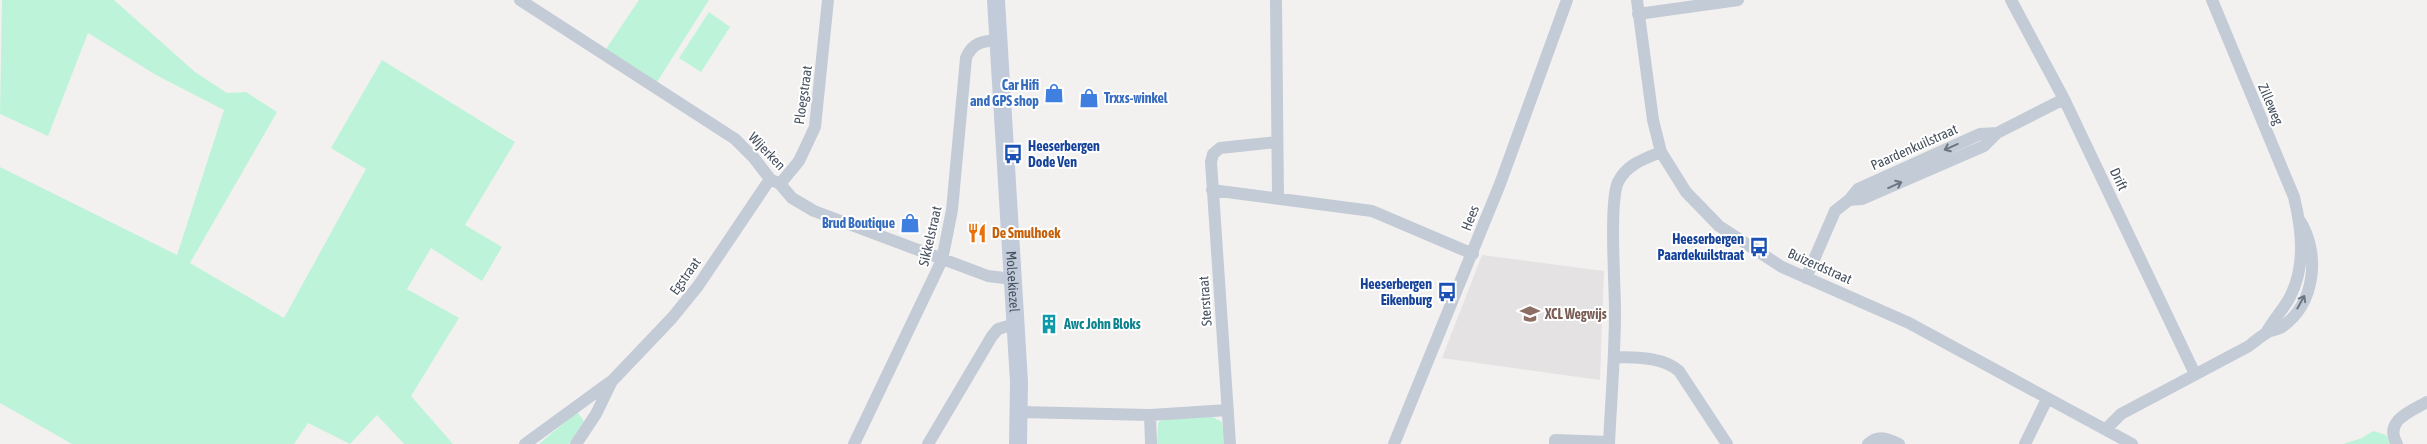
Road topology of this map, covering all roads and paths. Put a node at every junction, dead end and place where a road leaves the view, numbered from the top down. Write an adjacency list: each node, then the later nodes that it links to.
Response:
1 (520, 0): 15 (street, Wijerken)
2 (828, 0): 15 (street, Ploegstraat)
3 (996, 0): 11 (main road, Molsekiezel)
4 (1276, 0): 13 (street)
5 (1567, 0): 18 (street, Hees)
6 (1637, 0): 10 (street, Buizerdstraat)
7 (1738, 0): 10 (street)
8 (2011, 0): 12 (street, Drift)
9 (2212, 0): 24 (street, Zilleweg)
10 (1638, 14): 14 (street, Buizerdstraat)
11 (998, 40): 19 (street, Sikkelstraat); 21 (main road, Molsekiezel)
12 (2064, 98): 20 (street, Paardenkuilstraat); 24 (street, Drift)
13 (1278, 142): 16 (street, Sterstraat); 17 (street)
14 (1661, 152): 20 (street, Buizerdstraat); 23 (street)
15 (775, 181): 19 (street, Wijerken); 25 (street, Egstraat)
16 (1212, 190): 17 (street); 28 (street, Sterstraat)
17 (1278, 198): 18 (street)
18 (1472, 254): 41 (street, Hees)
19 (942, 260): 21 (street, Wijerken); 36 (street, Sikkelstraat)
20 (1806, 278): 26 (street, Buizerdstraat)
21 (1012, 279): 22 (main road, Molsekiezel)
22 (1015, 324): 29 (main road, Molsekiezel); 37 (street)
23 (1614, 356): 32 (street); 43 (street)
24 (2195, 374): 31 (street, Zilleweg)
25 (612, 381): 34 (street, Egstraat); 35 (street, Egstraat)
26 (2047, 399): 31 (street, Buizerdstraat); 46 (street)
27 (2427, 402): 47 (street)
28 (1228, 410): 30 (street); 40 (street, Sterstraat)
29 (1020, 412): 30 (street); 38 (main road, Molsekiezel)
30 (1150, 415): 39 (street)
31 (2106, 429): 33 (street, Buizerdstraat)
32 (1609, 443): 42 (street)
33 (2128, 443)
34 (525, 444)
35 (576, 444)
36 (854, 444)
37 (928, 444)
38 (1018, 444)
39 (1152, 444)
40 (1230, 444)
41 (1394, 444)
42 (1555, 444)
43 (1727, 444)
44 (1868, 444): 45 (street)
45 (1899, 444)
46 (2025, 444)
47 (2397, 444)

